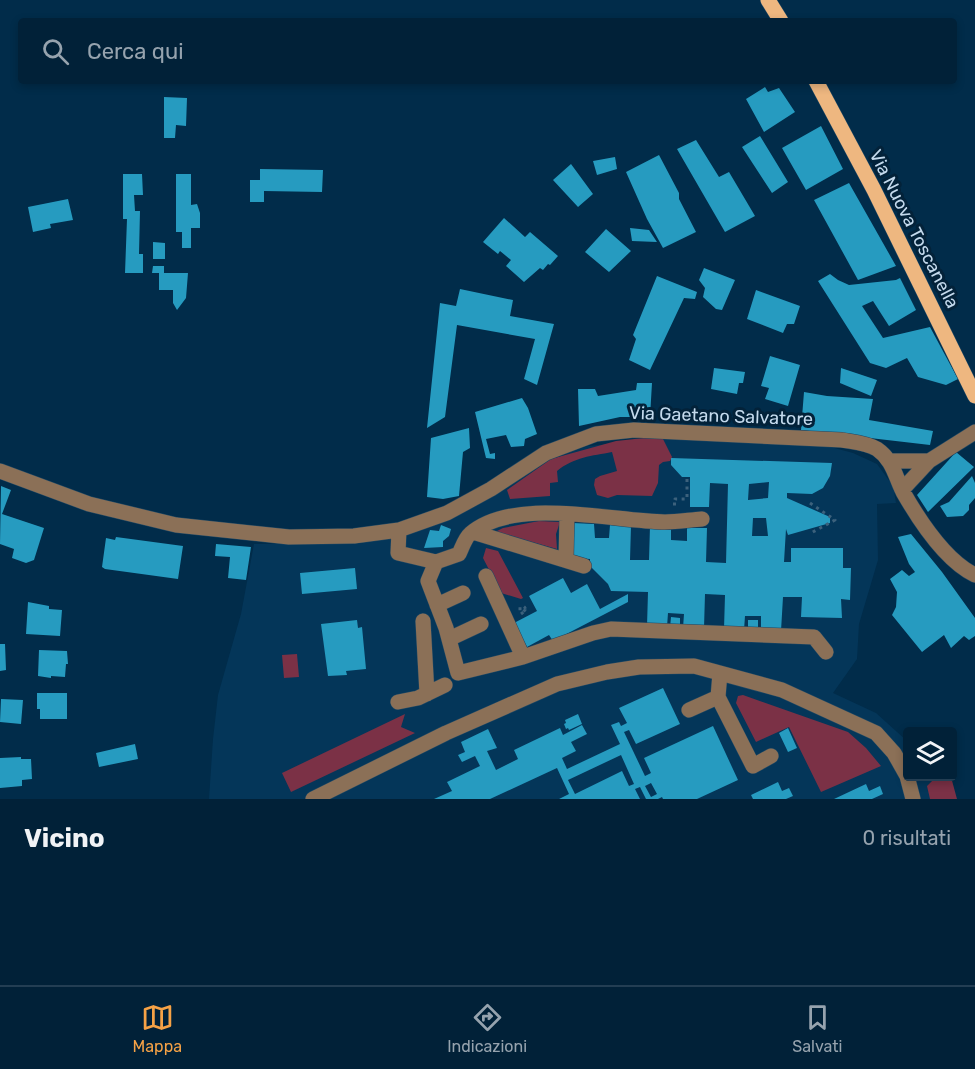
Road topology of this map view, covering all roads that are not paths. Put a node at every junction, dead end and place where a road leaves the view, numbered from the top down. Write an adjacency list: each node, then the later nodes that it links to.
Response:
1 (768, 0): 2 (main road)
2 (779, 18)
3 (818, 84): 4 (main road, Via Nuova Toscanella)
4 (975, 395)
5 (975, 432): 7 (street)
6 (890, 461): 7 (street); 9 (street); 12 (street, Via Gaetano Salvatore)
7 (929, 461): 9 (street)
8 (0, 471): 12 (street, Via Gaetano Salvatore)
9 (902, 490): 17 (street)
10 (567, 514): 11 (street); 13 (street); 14 (street)
11 (702, 519)
12 (399, 530): 15 (street)
13 (473, 532): 14 (street); 15 (street)
14 (566, 560): 16 (street)
15 (436, 562): 20 (street)
16 (584, 566)
17 (975, 574)
18 (486, 576): 25 (street)
19 (463, 593): 20 (street)
20 (437, 605): 23 (street)
21 (423, 621): 28 (street)
22 (481, 624): 23 (street)
23 (449, 639): 25 (street)
24 (826, 652): 25 (street)
25 (523, 657)
26 (720, 673): 29 (street); 33 (street); 34 (street)
27 (445, 685): 28 (street)
28 (427, 694): 30 (street)
29 (718, 697): 31 (street); 32 (street)
30 (398, 702)
31 (689, 710)
32 (771, 756)
33 (313, 799)
34 (913, 799)

